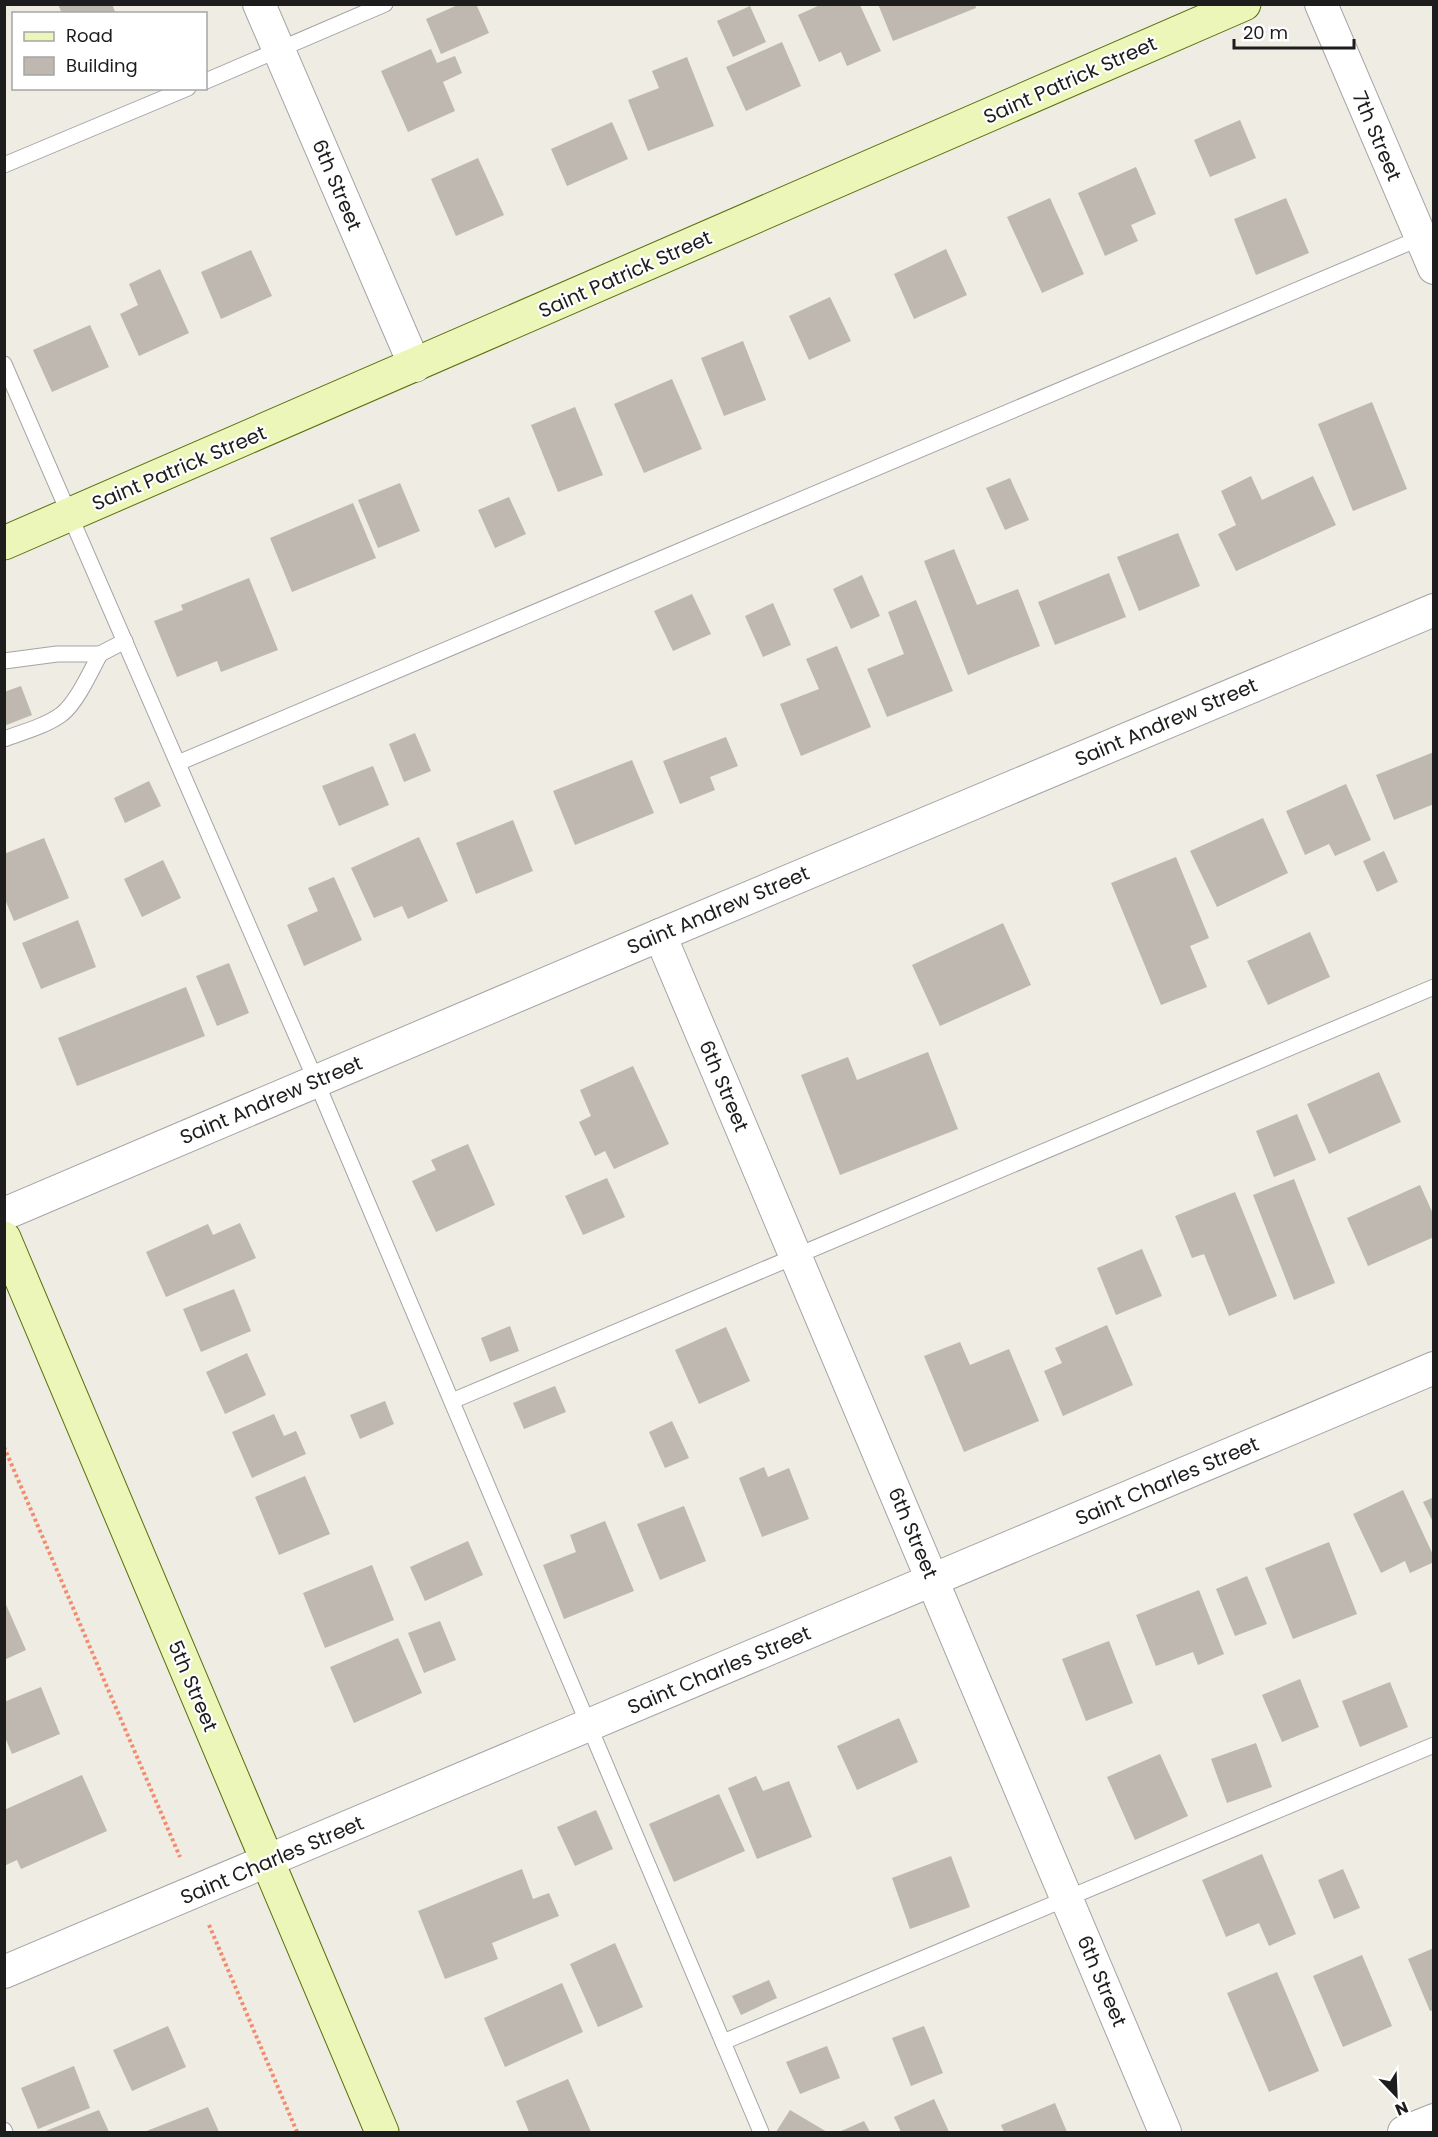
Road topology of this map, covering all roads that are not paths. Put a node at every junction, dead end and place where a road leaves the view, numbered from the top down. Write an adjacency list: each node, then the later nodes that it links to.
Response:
1 (259, 4): 5 (street, 6th Street)
2 (385, 4): 5 (lane)
3 (1244, 4): 12 (main road, Saint Patrick Street)
4 (1322, 4): 9 (street, 7th Street)
5 (279, 51): 6 (lane); 12 (street, 6th Street)
6 (207, 81)
7 (183, 90): 8 (lane)
8 (4, 165)
9 (1427, 235): 10 (street, 7th Street); 20 (lane)
10 (1434, 268)
11 (4, 364): 13 (lane)
12 (415, 366): 13 (main road, Saint Patrick Street)
13 (70, 514): 14 (main road, Saint Patrick Street); 16 (lane)
14 (4, 543)
15 (1434, 610): 21 (street, Saint Andrew Street)
16 (125, 641): 17 (lane); 20 (lane)
17 (100, 654): 18 (lane); 19 (lane)
18 (4, 661)
19 (4, 739)
20 (178, 763): 23 (lane)
21 (660, 935): 23 (street, Saint Andrew Street); 26 (street, 6th Street)
22 (1434, 987): 26 (lane)
23 (316, 1081): 24 (street, Saint Andrew Street); 28 (lane)
24 (4, 1214)
25 (4, 1238): 32 (main road, 5th Street)
26 (796, 1255): 28 (lane); 29 (street, 6th Street)
27 (1434, 1368): 29 (street, Saint Charles Street)
28 (452, 1401): 30 (lane)
29 (933, 1580): 30 (street, Saint Charles Street); 33 (street, 6th Street)
30 (588, 1725): 32 (street, Saint Charles Street); 35 (lane)
31 (1434, 1745): 33 (lane)
32 (266, 1861): 34 (street, Saint Charles Street); 37 (main road, 5th Street)
33 (1067, 1899): 35 (lane); 39 (street, 6th Street)
34 (4, 1972)
35 (723, 2042): 38 (lane)
36 (1434, 2120): 40 (street)
37 (382, 2133)
38 (761, 2133)
39 (1165, 2133)
40 (1404, 2133)

